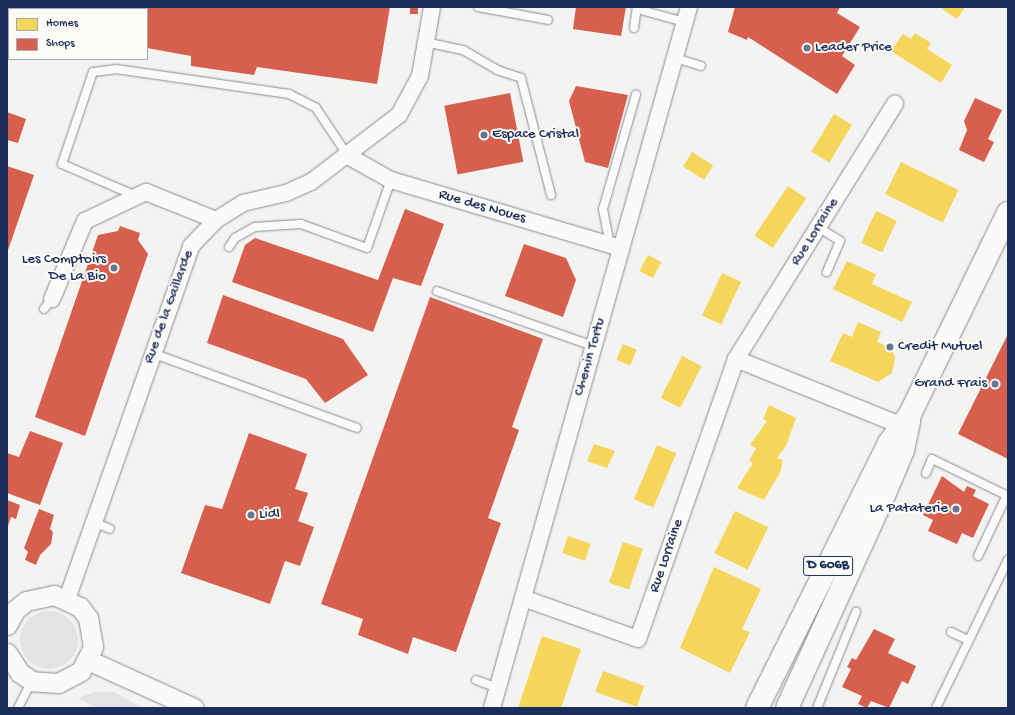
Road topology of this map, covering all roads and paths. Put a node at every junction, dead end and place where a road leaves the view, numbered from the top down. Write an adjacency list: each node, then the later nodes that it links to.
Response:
1 (432, 7): 7 (street, Rue de la Gaillarde)
2 (478, 7): 5 (lane)
3 (637, 8): 4 (lane); 6 (lane)
4 (687, 14): 8 (street, Chemin Tortu)
5 (548, 20)
6 (634, 28)
7 (425, 42): 12 (street, Rue de la Gaillarde); 14 (lane)
8 (675, 58): 9 (lane); 19 (street, Chemin Tortu)
9 (702, 66)
10 (636, 95): 19 (lane)
11 (894, 104): 18 (street, Rue Lorraine)
12 (348, 156): 13 (street, Rue des Noues); 15 (lane); 17 (street, Rue de la Gaillarde)
13 (391, 180): 19 (street, Rue des Noues); 20 (lane)
14 (551, 195)
15 (136, 196): 17 (street); 23 (street)
16 (1008, 213): 27 (main road, D 606B)
17 (216, 220): 25 (street, Rue de la Gaillarde)
18 (818, 227): 21 (lane); 26 (street, Rue Lorraine)
19 (615, 246): 24 (street, Chemin Tortu)
20 (229, 247)
21 (827, 272)
22 (437, 291): 24 (lane)
23 (48, 304)
24 (593, 346): 35 (street, Chemin Tortu)
25 (152, 353): 28 (lane); 31 (street, Rue de la Gaillarde)
26 (736, 359): 27 (street); 35 (street, Rue Lorraine)
27 (906, 422): 49 (main road, D 606B); 50 (main road, D 606B)
28 (357, 428)
29 (926, 473): 30 (lane)
30 (1007, 496): 33 (lane)
31 (93, 522): 32 (lane); 36 (street, Rue de la Gaillarde)
32 (110, 529)
33 (978, 556)
34 (1008, 560): 40 (lane)
35 (523, 598): 45 (street, Chemin Tortu)
36 (68, 599): 38 (street); 42 (street)
37 (856, 612): 51 (lane)
38 (7, 623)
39 (951, 632): 40 (lane)
40 (968, 640): 52 (lane)
41 (7, 654): 44 (street)
42 (88, 660): 44 (street); 47 (street)
43 (476, 680): 45 (lane)
44 (32, 681): 46 (lane)
45 (498, 688): 48 (street, Chemin Tortu)
46 (18, 708)
47 (194, 708)
48 (492, 708)
49 (757, 708)
50 (787, 708)
51 (817, 708)
52 (936, 708)

